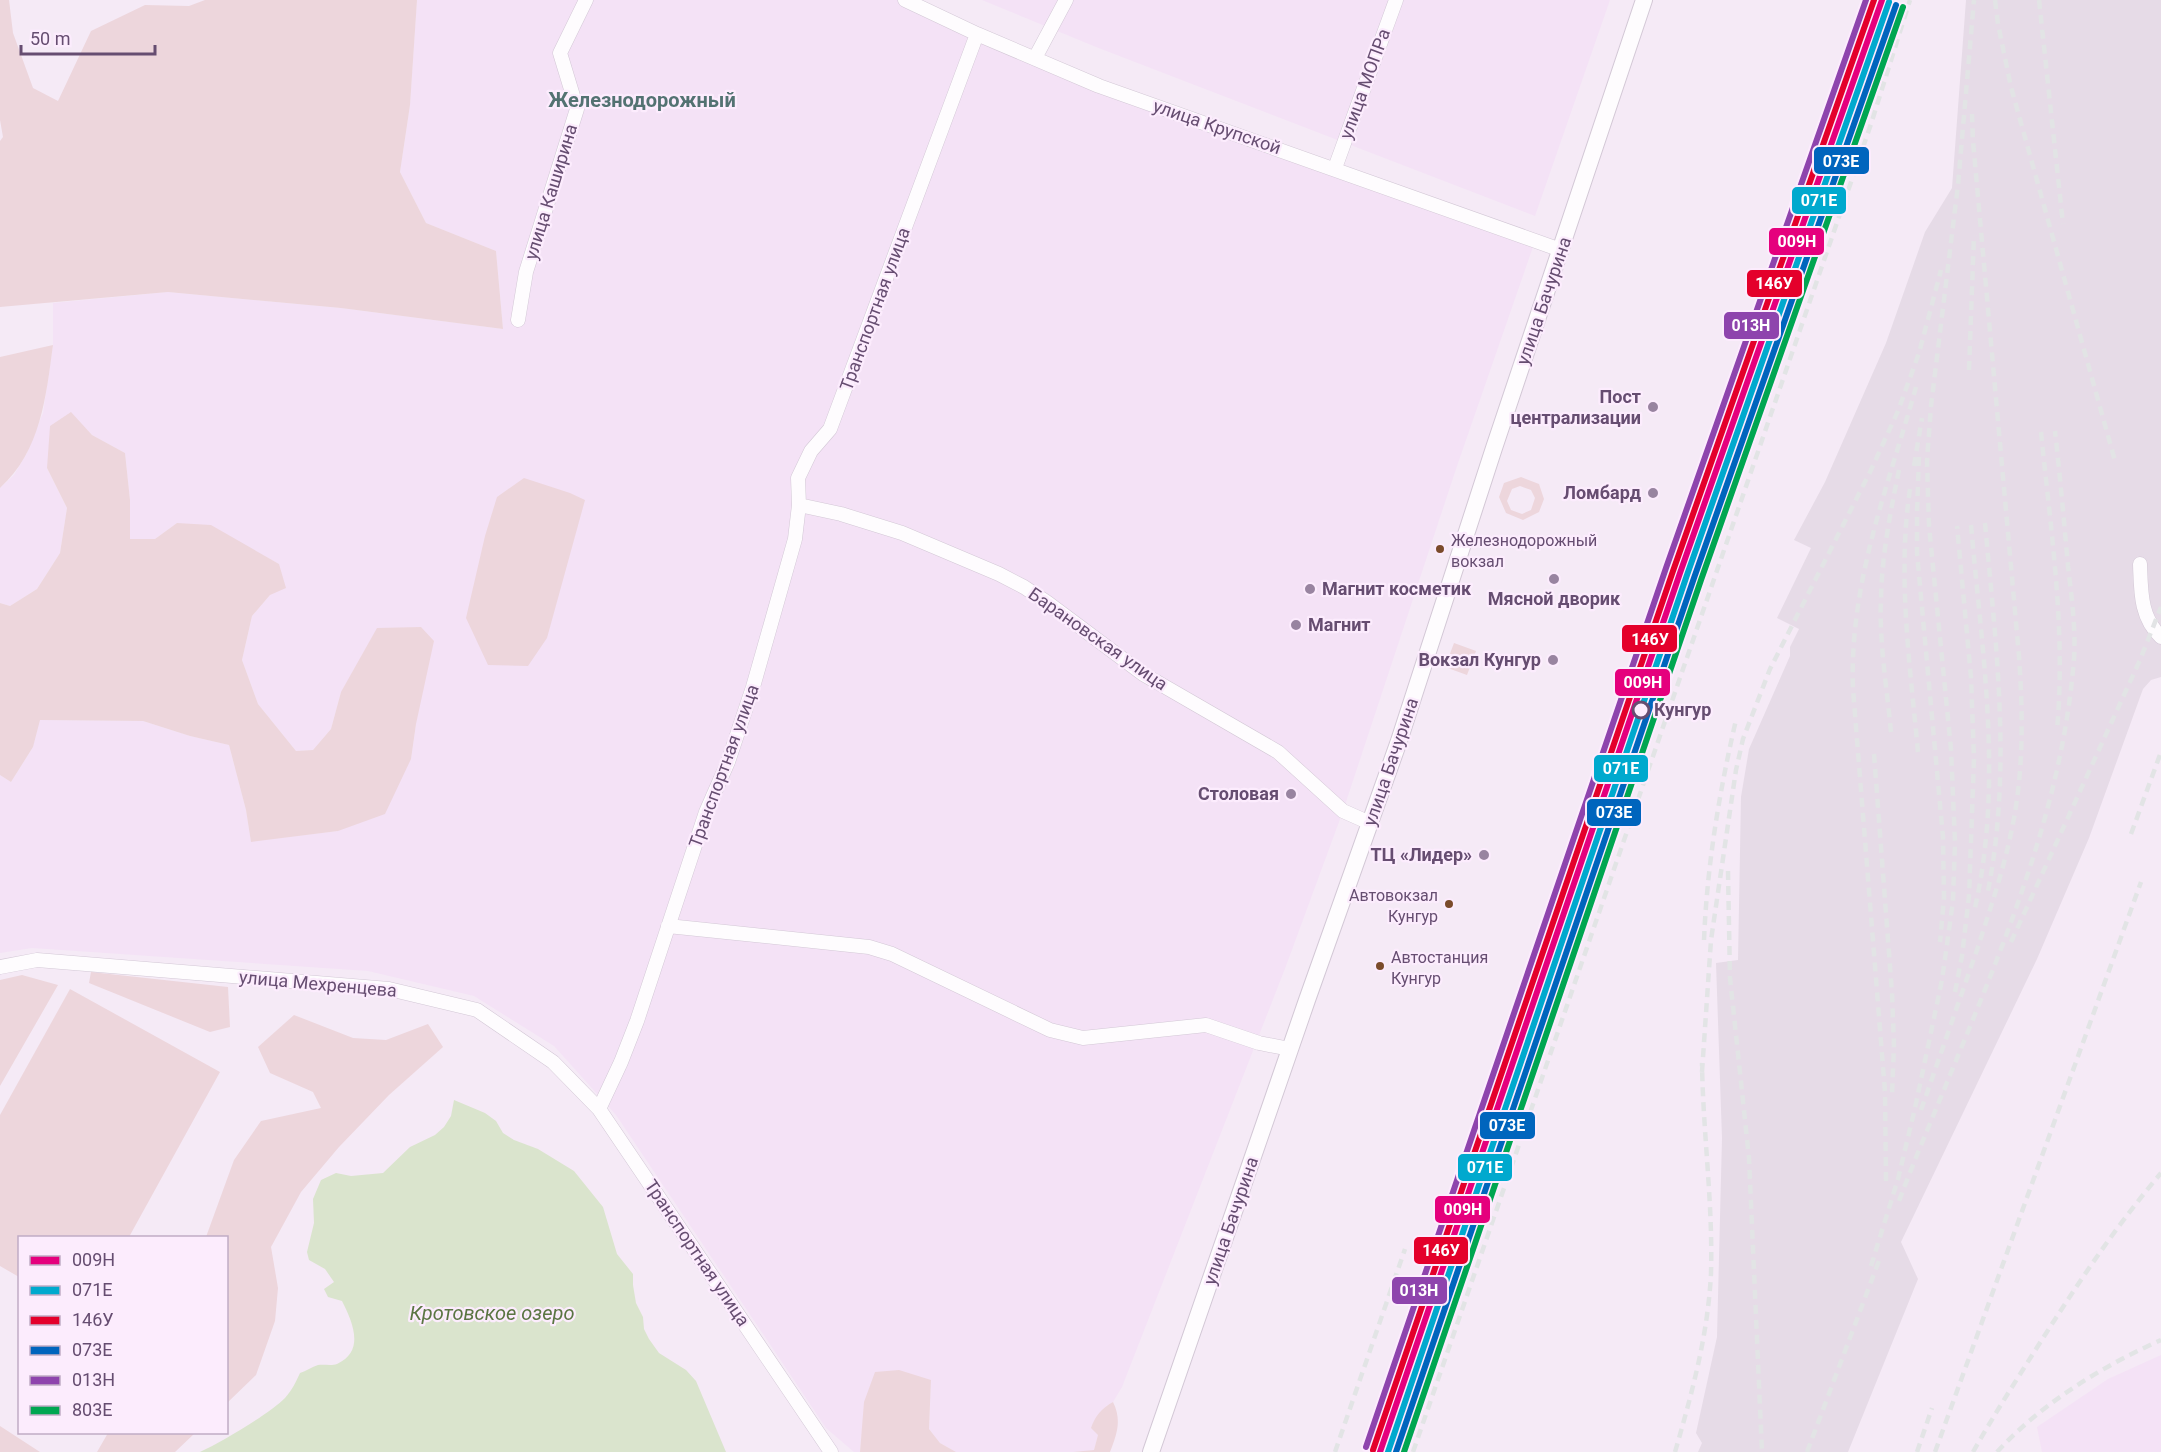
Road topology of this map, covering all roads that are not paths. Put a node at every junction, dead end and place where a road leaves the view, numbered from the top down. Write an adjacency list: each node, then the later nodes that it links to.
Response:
1 (586, 0): 10 (street, улица Каширина)
2 (905, 0): 6 (street, улица Крупской)
3 (1066, 0): 7 (street)
4 (1396, 0): 8 (street, улица МОПРа)
5 (1644, 0): 9 (street, улица Бачурина)
6 (977, 34): 7 (street, улица Крупской); 11 (street, Транспортная улица)
7 (1035, 58): 8 (street, улица Крупской)
8 (1335, 168): 9 (street, улица Крупской)
9 (1562, 250): 14 (street, улица Бачурина)
10 (518, 320)
11 (799, 505): 14 (street, Барановская улица); 15 (street, Транспортная улица)
12 (2140, 564): 13 (street)
13 (2161, 637)
14 (1370, 823): 17 (street, улица Бачурина)
15 (669, 926): 17 (street); 18 (street, Транспортная улица)
16 (0, 967): 18 (street, улица Мехренцева)
17 (1290, 1050): 20 (street, улица Бачурина)
18 (599, 1109): 19 (street, Транспортная улица)
19 (831, 1452)
20 (1150, 1452)

